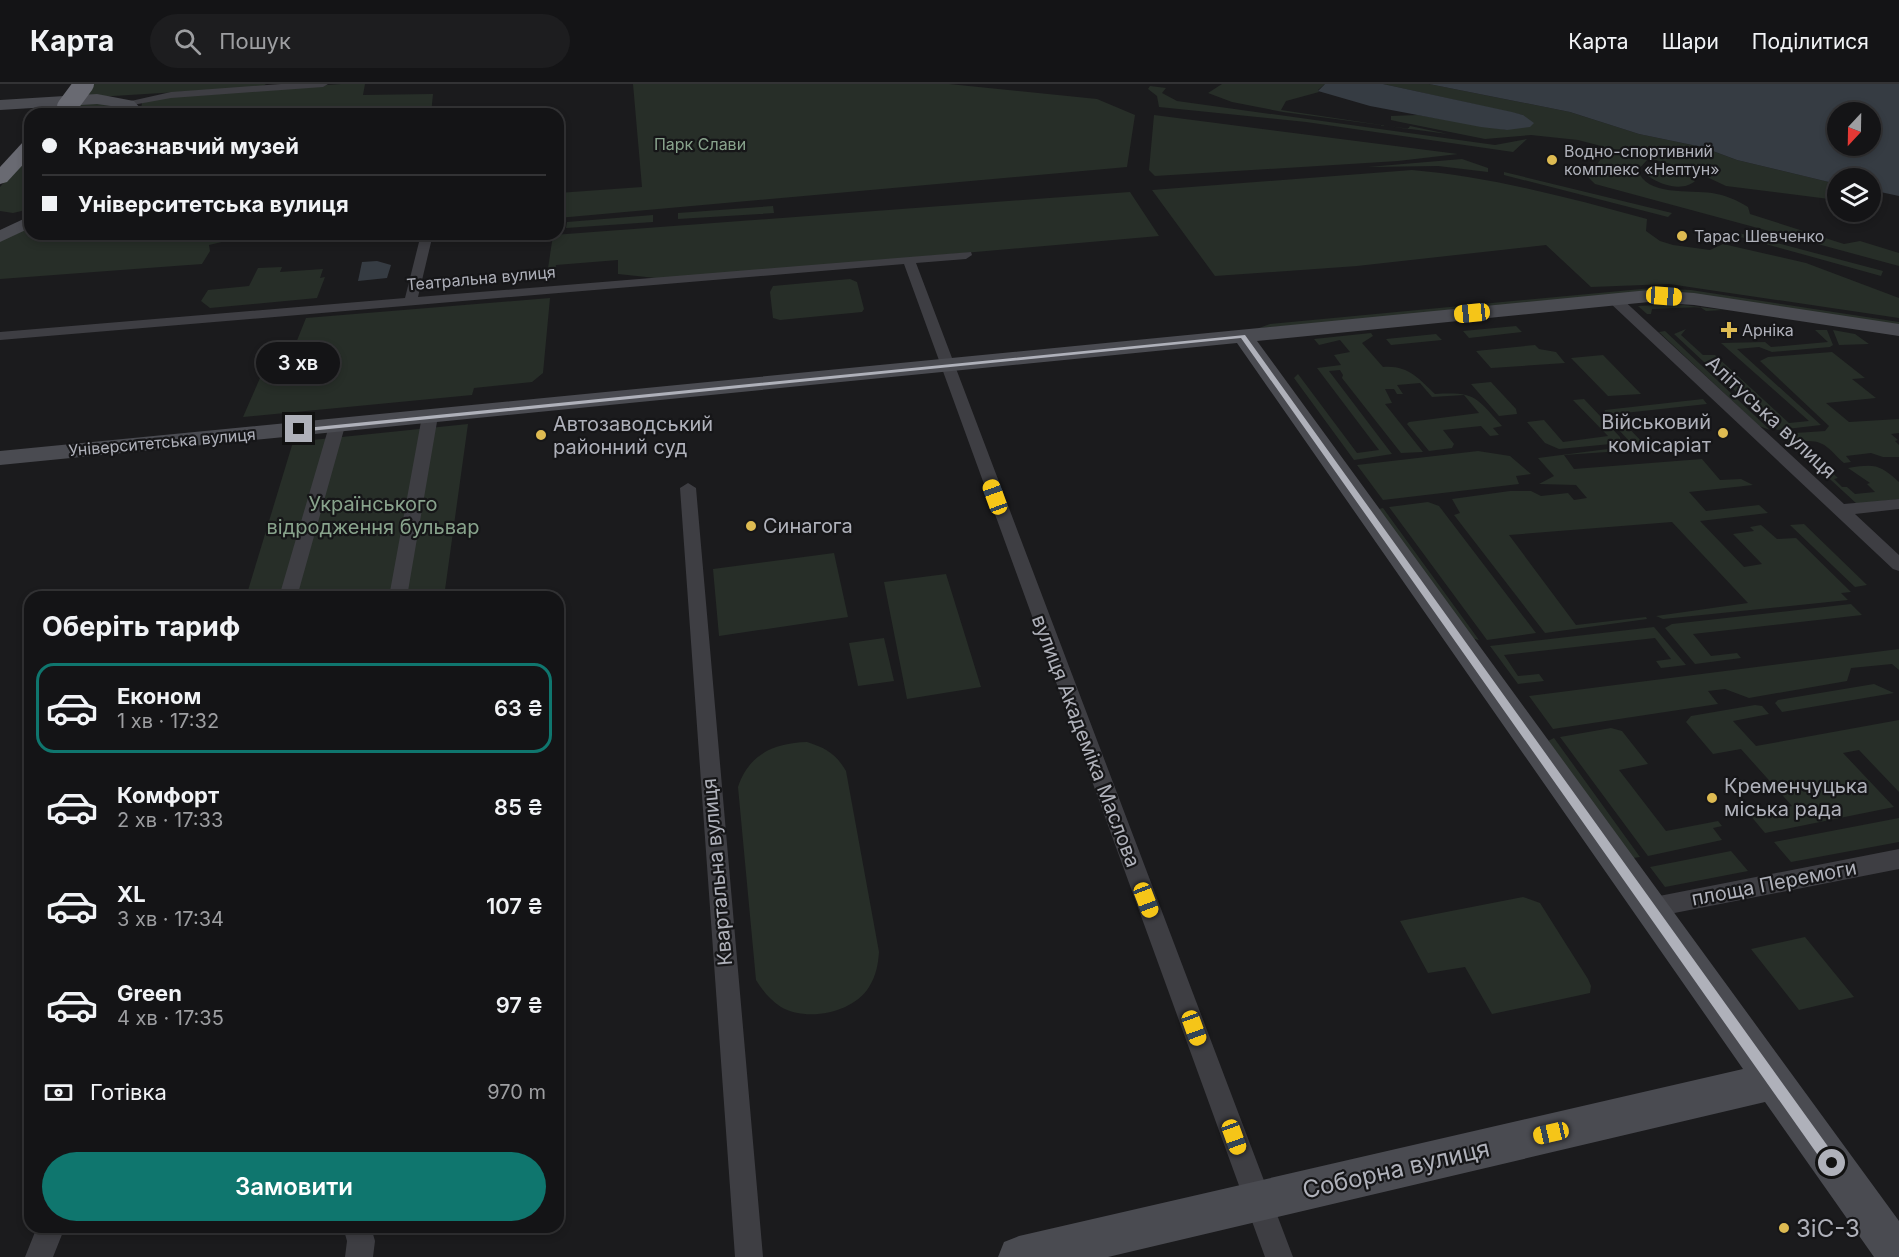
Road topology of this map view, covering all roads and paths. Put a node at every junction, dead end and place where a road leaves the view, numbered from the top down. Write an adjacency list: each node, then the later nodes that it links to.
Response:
1 (84, 84): 4 (highway, bridge)
2 (323, 84): 5 (street)
3 (0, 105): 5 (main road)
4 (65, 108)
5 (129, 108)
6 (24, 152): 7 (highway)
7 (0, 178)
8 (24, 224): 9 (main road)
9 (0, 237)
10 (426, 240): 14 (street)
11 (966, 255): 12 (street, Театральна вулиця)
12 (909, 260): 14 (street, Театральна вулиця); 18 (street, вулиця Академіка Маслова)
13 (1614, 299): 15 (main road, Університетська вулиця); 17 (main road, Університетська вулиця); 24 (street, Алітуська вулиця)
14 (411, 300): 16 (street, Театральна вулиця)
15 (1899, 330)
16 (0, 336)
17 (1243, 336): 18 (main road, Університетська вулиця); 29 (main road)
18 (945, 365): 19 (main road, Університетська вулиця); 31 (street, вулиця Академіка Маслова)
19 (430, 416): 20 (main road, Університетська вулиця); 27 (street)
20 (338, 426): 21 (main road, Університетська вулиця); 26 (street)
21 (0, 458)
22 (688, 488): 36 (street, Квартальна вулиця)
23 (1899, 504): 24 (street)
24 (1839, 510): 25 (street, Алітуська вулиця)
25 (1899, 565)
26 (290, 591)
27 (399, 591)
28 (1899, 859): 29 (street, площа Перемоги)
29 (1649, 908): 30 (main road)
30 (1772, 1081): 31 (main road, Соборна вулиця); 39 (main road)
31 (1258, 1201): 37 (main road, Соборна вулиця); 38 (street, вулиця Академіка Маслова)
32 (49, 1233): 34 (street)
33 (359, 1233): 35 (street)
34 (39, 1257)
35 (359, 1257)
36 (749, 1257)
37 (1019, 1257)
38 (1279, 1257)
39 (1899, 1257)

